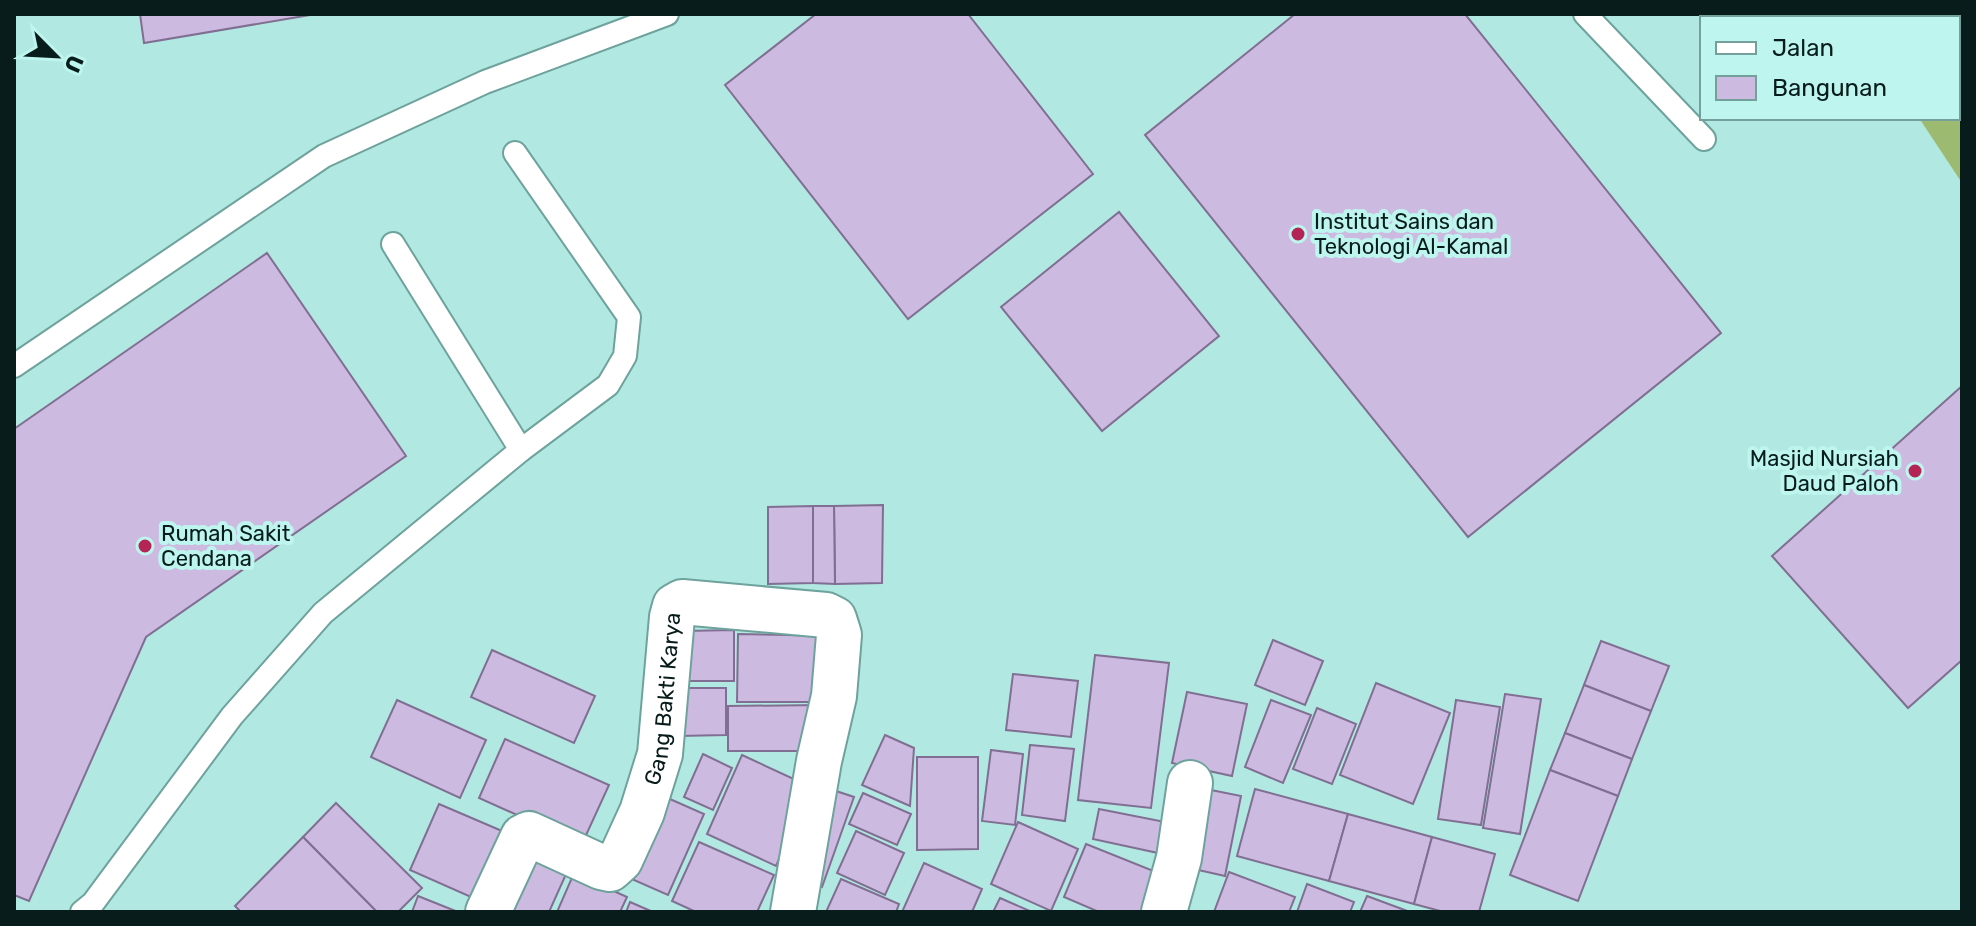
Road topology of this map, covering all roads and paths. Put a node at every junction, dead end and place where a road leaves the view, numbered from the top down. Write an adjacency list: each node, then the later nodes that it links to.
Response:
1 (667, 14): 6 (lane)
2 (1585, 14): 3 (lane)
3 (1704, 139)
4 (515, 153): 7 (lane)
5 (393, 244): 7 (lane)
6 (14, 366)
7 (521, 450): 9 (lane)
8 (1190, 783): 12 (street)
9 (82, 912)
10 (488, 912): 11 (street, Gang Bakti Karya)
11 (793, 912)
12 (1164, 912)

